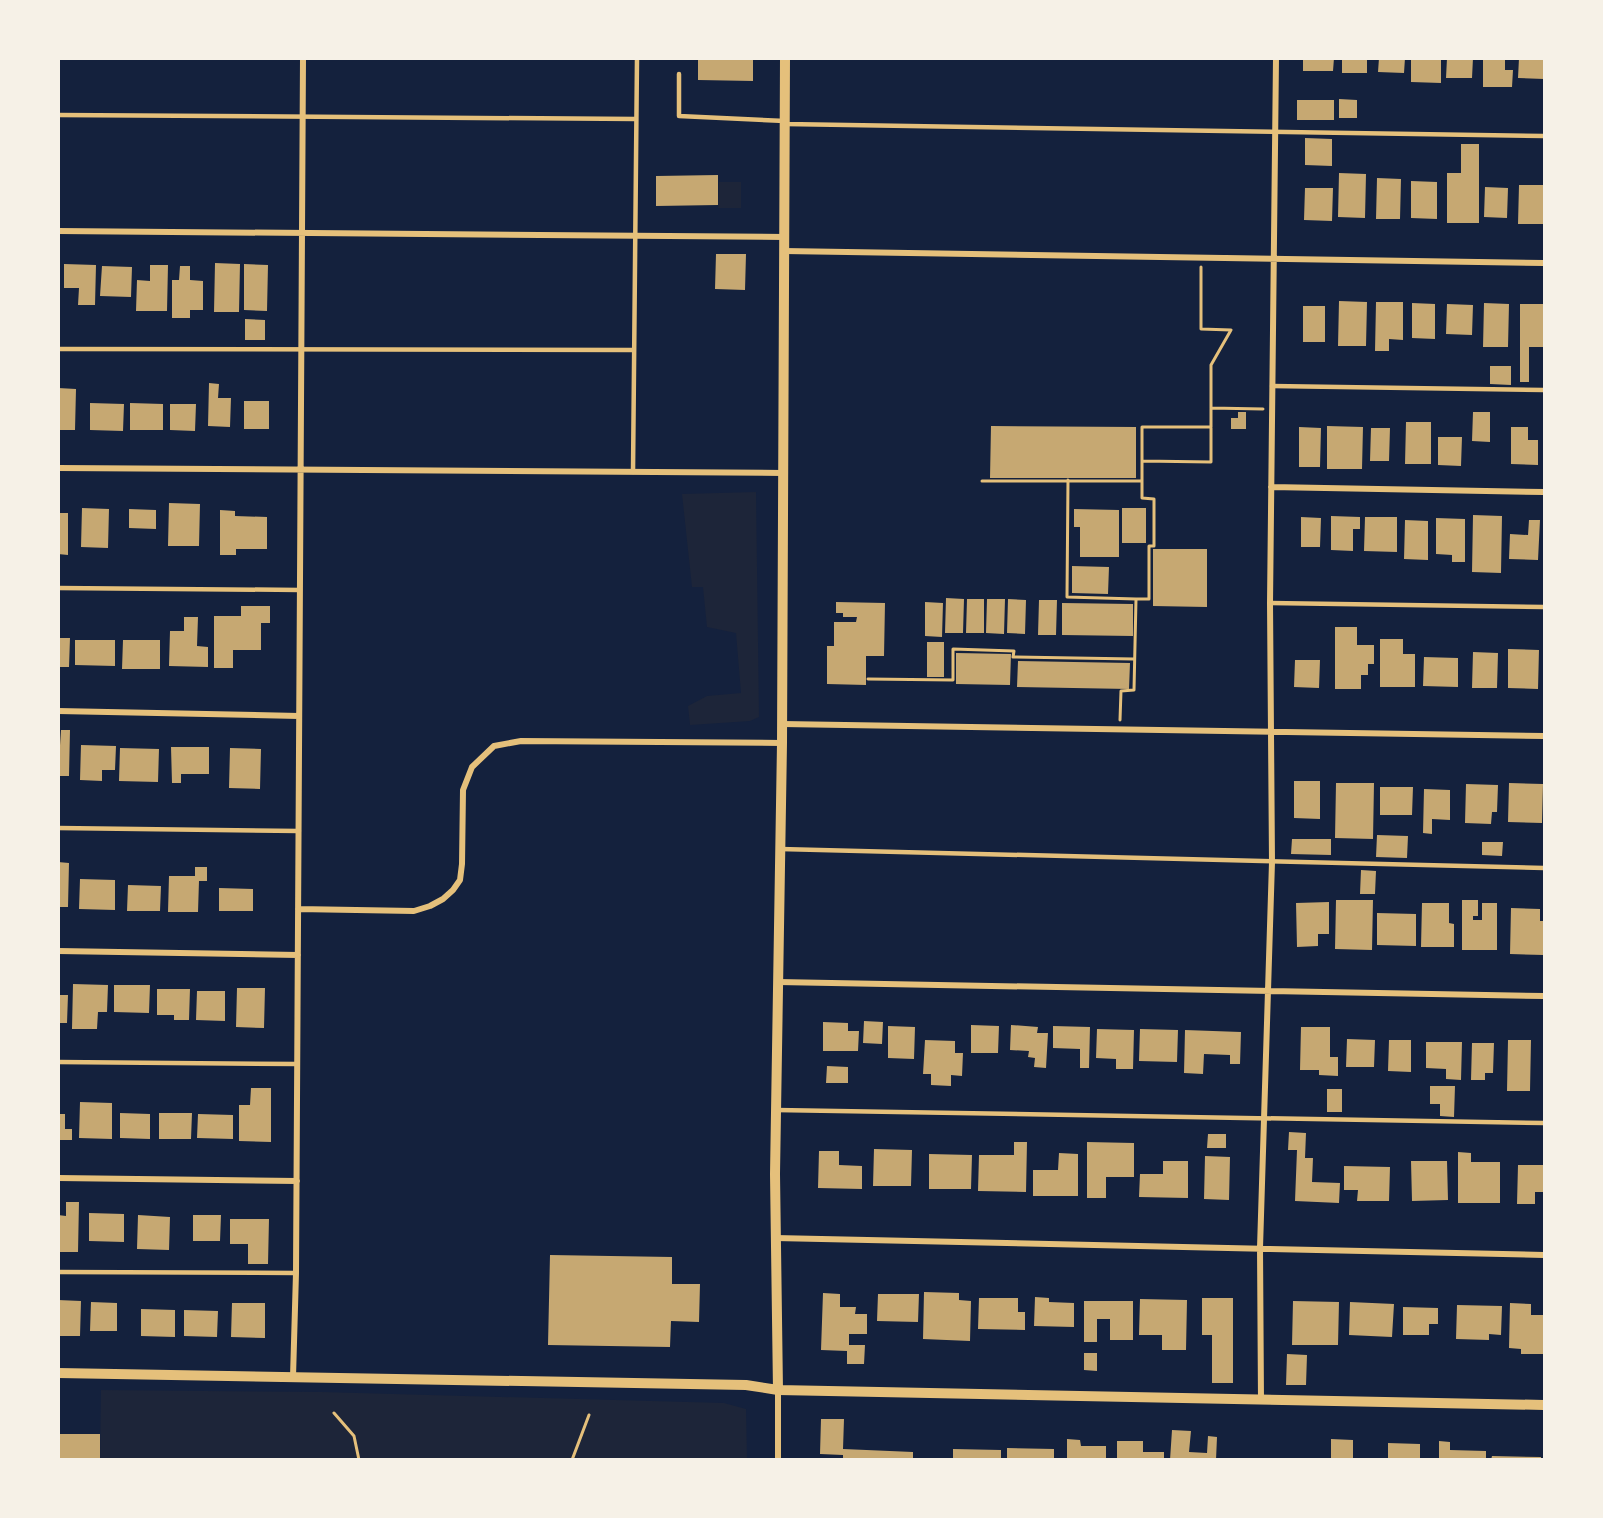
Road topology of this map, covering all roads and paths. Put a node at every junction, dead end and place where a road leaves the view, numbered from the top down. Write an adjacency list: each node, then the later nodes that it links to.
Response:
1 (303, 58): 7 (street)
2 (637, 58): 8 (lane)
3 (785, 58): 9 (street)
4 (1276, 58): 10 (street)
5 (679, 74): 9 (lane)
6 (58, 115): 7 (lane)
7 (303, 118): 8 (lane); 13 (street)
8 (636, 119): 14 (lane)
9 (785, 122): 10 (lane); 15 (street)
10 (1276, 132): 11 (lane); 18 (street)
11 (1545, 136)
12 (58, 231): 13 (street)
13 (302, 233): 14 (street); 21 (street)
14 (635, 235): 15 (street); 22 (lane)
15 (785, 237): 16 (street)
16 (784, 251): 17 (street); 32 (street)
17 (1201, 258): 18 (street); 25 (path)
18 (1274, 259): 19 (street); 23 (street)
19 (1545, 263)
20 (58, 349): 21 (lane)
21 (302, 349): 22 (lane); 30 (street)
22 (634, 350): 31 (lane)
23 (1272, 386): 24 (lane); 26 (street)
24 (1545, 390)
25 (1211, 408): 26 (path); 27 (path)
26 (1272, 409): 36 (street)
27 (1211, 427): 28 (path); 28 (path)
28 (1142, 461): 35 (path)
29 (58, 468): 30 (street)
30 (301, 470): 31 (street); 39 (street)
31 (633, 472): 32 (street)
32 (783, 473): 47 (street)
33 (982, 480): 34 (path)
34 (1068, 480): 35 (path); 40 (path)
35 (1142, 481): 40 (path)
36 (1271, 487): 37 (street); 41 (street)
37 (1545, 492)
38 (58, 588): 39 (lane)
39 (300, 590): 46 (street)
40 (1136, 599): 43 (path)
41 (1270, 603): 42 (lane); 49 (street)
42 (1545, 607)
43 (1134, 659): 44 (path); 48 (path)
44 (868, 679)
45 (58, 711): 46 (street)
46 (299, 716): 53 (street)
47 (782, 724): 48 (street); 51 (street)
48 (1120, 730): 49 (street)
49 (1272, 733): 50 (street); 55 (street)
50 (1545, 736)
51 (782, 743): 54 (street); 57 (street)
52 (58, 828): 53 (lane)
53 (299, 831): 57 (street)
54 (780, 849): 55 (lane); 60 (street)
55 (1272, 862): 56 (lane); 61 (street)
56 (1545, 868)
57 (298, 909): 59 (street)
58 (58, 951): 59 (street)
59 (298, 955): 64 (street)
60 (778, 982): 61 (street); 65 (street)
61 (1268, 991): 62 (street); 66 (street)
62 (1545, 996)
63 (58, 1062): 64 (lane)
64 (297, 1064): 69 (street)
65 (776, 1110): 66 (lane); 70 (street)
66 (1264, 1118): 67 (lane); 71 (street)
67 (1545, 1123)
68 (58, 1178): 69 (street)
69 (297, 1181): 74 (street)
70 (775, 1238): 71 (street); 77 (street)
71 (1260, 1248): 72 (street); 78 (street)
72 (1545, 1255)
73 (58, 1272): 74 (lane)
74 (296, 1273): 76 (street)
75 (58, 1373): 76 (street)
76 (293, 1377): 77 (street)
77 (778, 1390): 78 (street); 84 (street)
78 (1261, 1400): 79 (street)
79 (1545, 1405)
80 (334, 1413): 82 (path)
81 (589, 1415): 83 (path)
82 (359, 1460)
83 (572, 1460)
84 (778, 1460)

